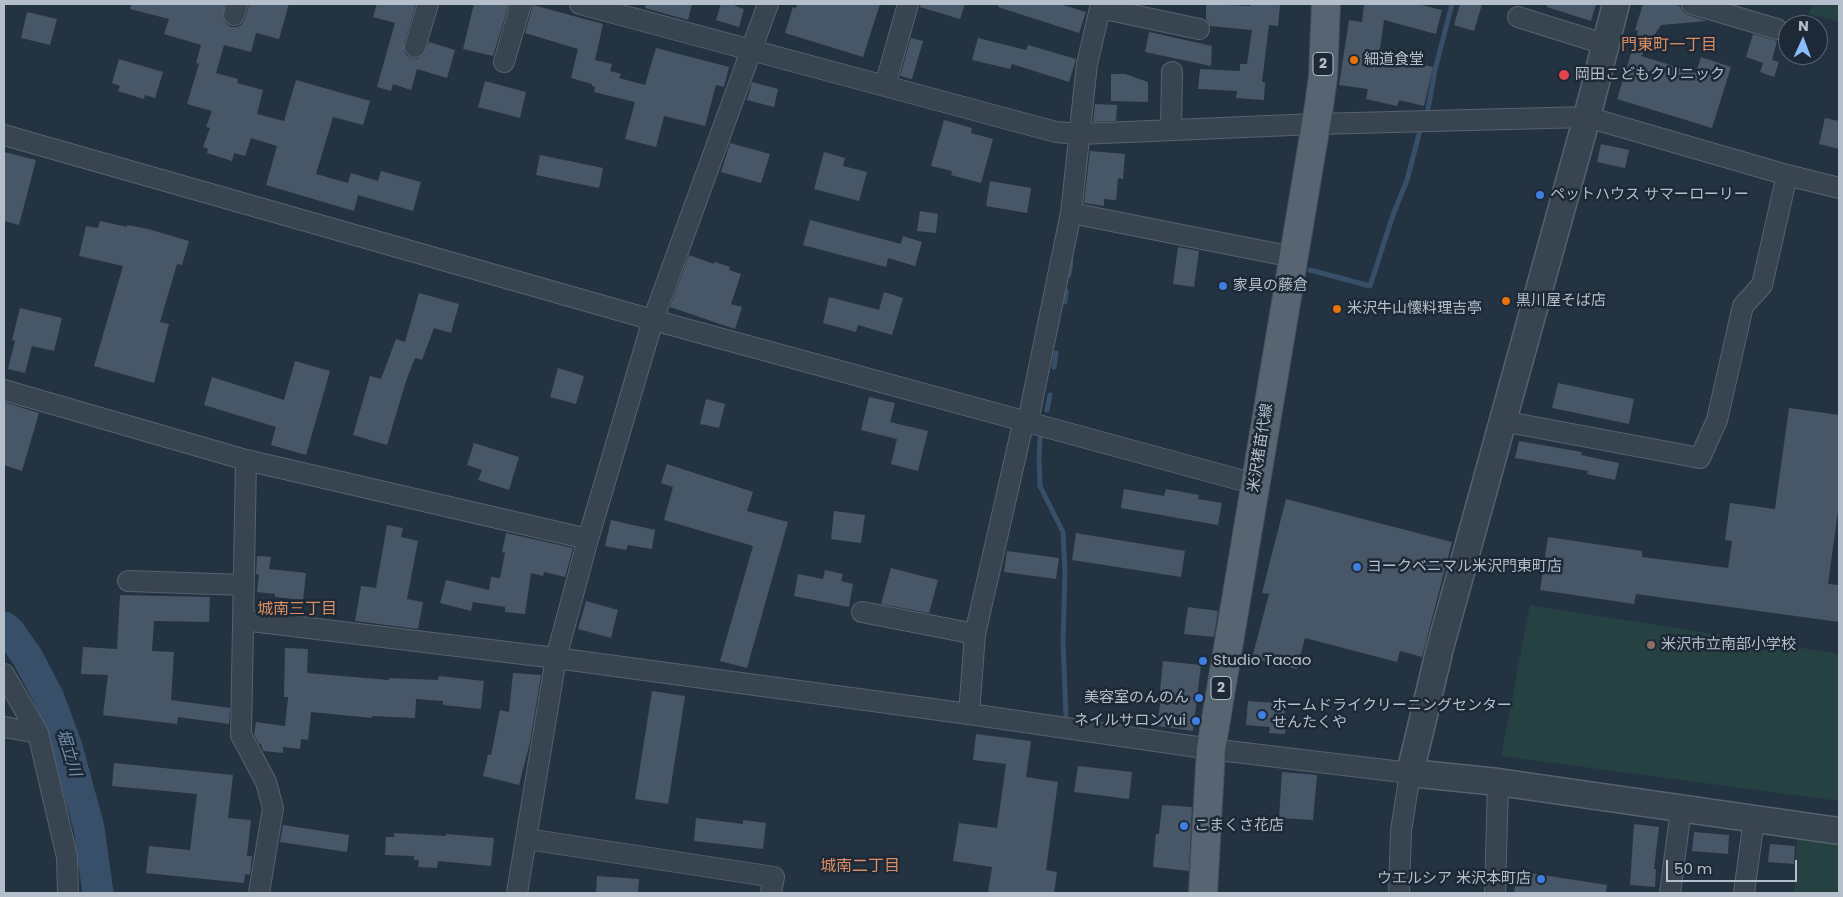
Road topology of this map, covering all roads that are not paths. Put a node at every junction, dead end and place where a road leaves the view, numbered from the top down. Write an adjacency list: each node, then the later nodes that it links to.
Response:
1 (428, 4): 14 (street)
2 (521, 4): 16 (street)
3 (580, 4): 15 (street)
4 (768, 4): 15 (street)
5 (908, 4): 18 (street)
6 (1326, 4): 20 (main road, 米沢猪苗代線 / 2)
7 (1616, 4): 13 (street)
8 (1692, 4): 12 (street)
9 (1100, 6): 11 (street); 22 (street)
10 (1518, 17): 13 (street)
11 (1199, 29)
12 (1777, 30)
13 (1604, 44): 19 (street)
14 (415, 47)
15 (751, 50): 18 (street); 28 (street)
16 (504, 62)
17 (1172, 72): 21 (street)
18 (885, 86): 22 (street)
19 (1587, 116): 20 (street); 24 (street); 31 (street)
20 (1315, 124): 21 (street); 27 (main road, 米沢猪苗代線 / 2)
21 (1171, 130): 22 (street)
22 (1080, 134): 26 (street)
23 (4, 135): 28 (street)
24 (1787, 175): 25 (street); 31 (street)
25 (1839, 188)
26 (1070, 213): 27 (street); 30 (street)
27 (1293, 257): 33 (main road, 米沢猪苗代線 / 2)
28 (653, 320): 30 (street); 34 (street)
29 (4, 390): 32 (street)
30 (1028, 421): 33 (street); 39 (street)
31 (1502, 421): 46 (street)
32 (246, 460): 34 (street); 36 (street)
33 (1256, 484): 45 (main road, 米沢猪苗代線 / 2)
34 (588, 540): 40 (street)
35 (128, 581): 36 (street)
36 (244, 585): 38 (street)
37 (862, 612): 39 (street)
38 (243, 620): 40 (street); 53 (street)
39 (975, 634): 42 (street)
40 (556, 658): 42 (street); 51 (street)
41 (4, 674): 44 (street)
42 (969, 714): 45 (street)
43 (4, 727): 44 (street)
44 (38, 733): 52 (street)
45 (1211, 750): 46 (street); 56 (main road, 米沢猪苗代線 / 2)
46 (1410, 772): 47 (street); 57 (street)
47 (1498, 782): 48 (street); 58 (street)
48 (1681, 809): 49 (street); 59 (street)
49 (1754, 819): 50 (street); 60 (street)
50 (1839, 831)
51 (527, 840): 54 (street); 55 (street)
52 (68, 893)
53 (259, 893)
54 (517, 893)
55 (771, 893)
56 (1203, 893)
57 (1399, 893)
58 (1495, 893)
59 (1670, 893)
60 (1744, 893)

